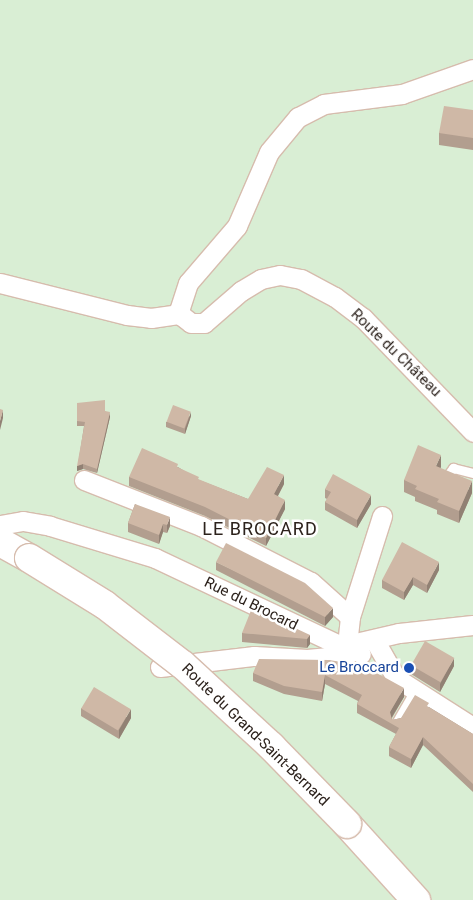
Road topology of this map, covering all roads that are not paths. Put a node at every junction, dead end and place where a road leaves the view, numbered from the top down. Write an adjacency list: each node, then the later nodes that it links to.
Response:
1 (473, 69): 3 (street)
2 (0, 283): 3 (street)
3 (180, 314): 4 (street, Route du Château)
4 (473, 432)
5 (473, 473): 6 (lane)
6 (448, 475)
7 (84, 480): 11 (street)
8 (382, 516): 11 (street)
9 (0, 525): 14 (street, Rue du Brocard)
10 (0, 542): 19 (main road, Route du Grand-Saint-Bernard, bridge)
11 (350, 616): 14 (street)
12 (473, 625): 13 (street)
13 (375, 641): 14 (street, Rue du Brocard); 15 (street); 16 (street)
14 (347, 645)
15 (160, 667)
16 (414, 692): 17 (lane); 18 (street)
17 (396, 723)
18 (473, 727)
19 (416, 900)

